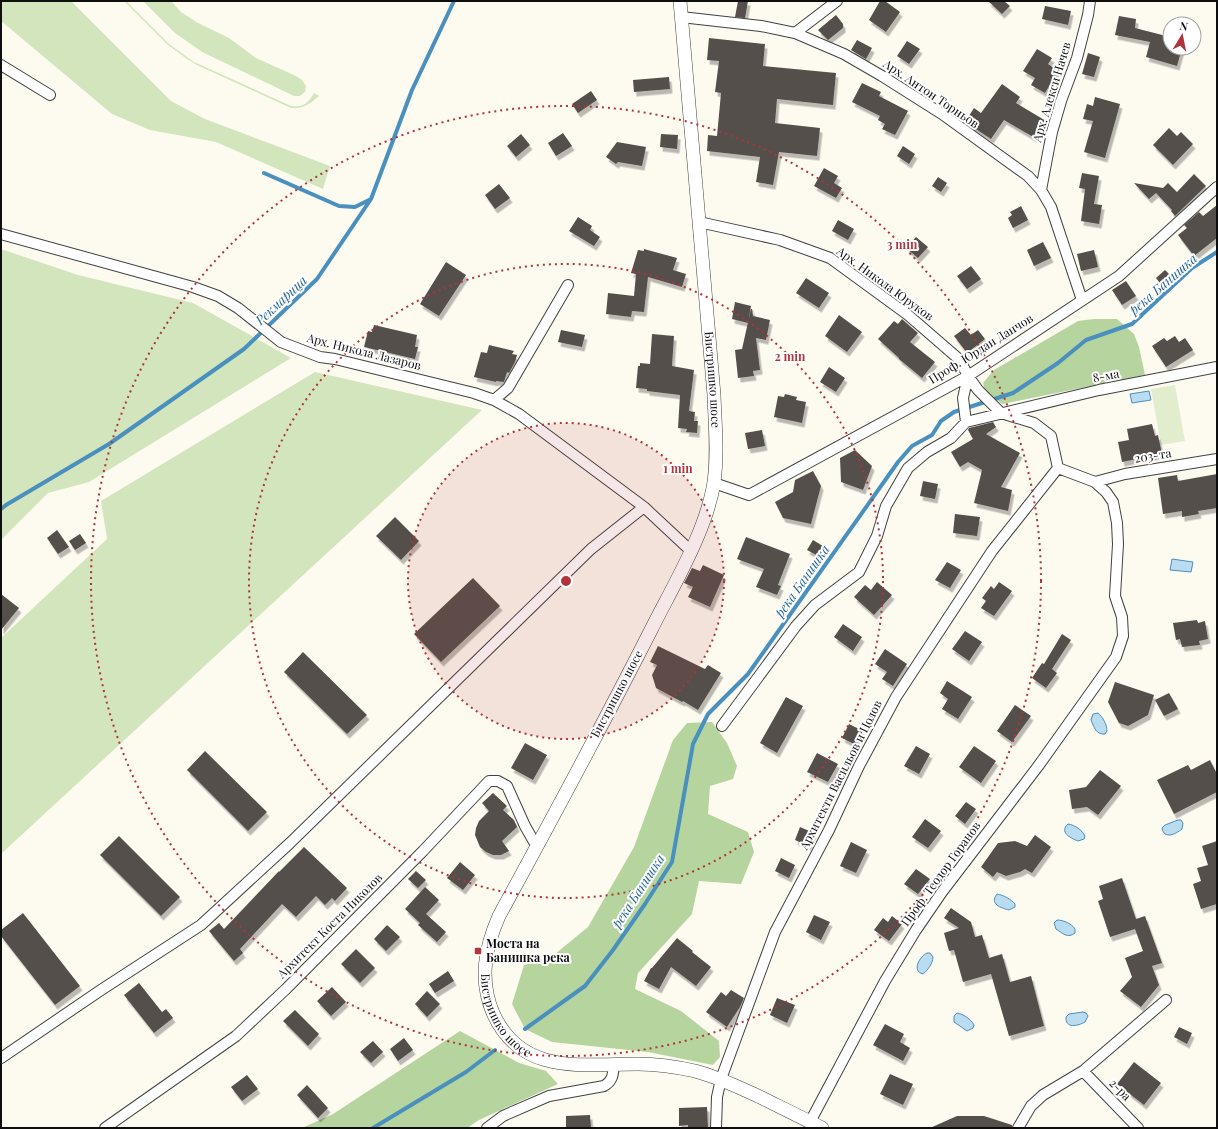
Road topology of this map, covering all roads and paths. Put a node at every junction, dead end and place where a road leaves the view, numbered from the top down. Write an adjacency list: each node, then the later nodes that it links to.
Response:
1 (680, 1): 4 (street, Бистришко шосе)
2 (837, 1): 5 (street)
3 (1090, 1): 9 (street, Арх. Алекси Начев)
4 (681, 17): 5 (street, Арх. Антон Торньов); 10 (street, Бистришко шосе)
5 (795, 33): 9 (street, Арх. Антон Торньов)
6 (1, 65): 7 (street)
7 (50, 95)
8 (1217, 187): 13 (street, Проф. Юрдан Данчов)
9 (1041, 190): 13 (street, Арх. Антон Торньов)
10 (699, 222): 15 (street, Арх. Никола Юруков); 22 (street, Бистришко шосе)
11 (1, 234): 16 (street, Арх. Никола Лазаров)
12 (568, 285): 16 (street)
13 (1082, 300): 15 (street, Проф. Юрдан Данчов)
14 (1217, 367): 17 (street, 8-ма)
15 (968, 376): 17 (street, Арх. Никола Юруков); 18 (street); 22 (street, Проф. Юрдан Данчов)
16 (494, 400): 23 (street, Арх. Никола Лазаров)
17 (1001, 413): 18 (street, 8-ма); 20 (street)
18 (966, 422): 25 (street)
19 (1217, 459): 21 (street, 203-та)
20 (1058, 468): 21 (street); 31 (street, Архитекти Васильов и Цолов)
21 (1095, 482): 32 (street, Проф. Теодор Горанов)
22 (714, 483): 24 (street, Бистришко шосе)
23 (644, 507): 24 (street, Арх. Никола Лазаров); 28 (street)
24 (691, 551): 26 (street, Бистришко шосе)
25 (722, 726)
26 (537, 847): 29 (street, Бистришко шосе); 33 (street, Архитект Коста Николов)
27 (1166, 1000): 30 (street)
28 (1, 1058)
29 (614, 1065): 31 (street, Бистришко шосе); 34 (street)
30 (1083, 1071): 37 (street); 38 (street, 2-ра)
31 (721, 1079): 32 (street, Бистришко шосе); 35 (street, Архитекти Васильов и Цолов)
32 (810, 1122): 36 (street, Бистришко шосе)
33 (105, 1128)
34 (487, 1128)
35 (716, 1128)
36 (822, 1128)
37 (1018, 1128)
38 (1138, 1128)

